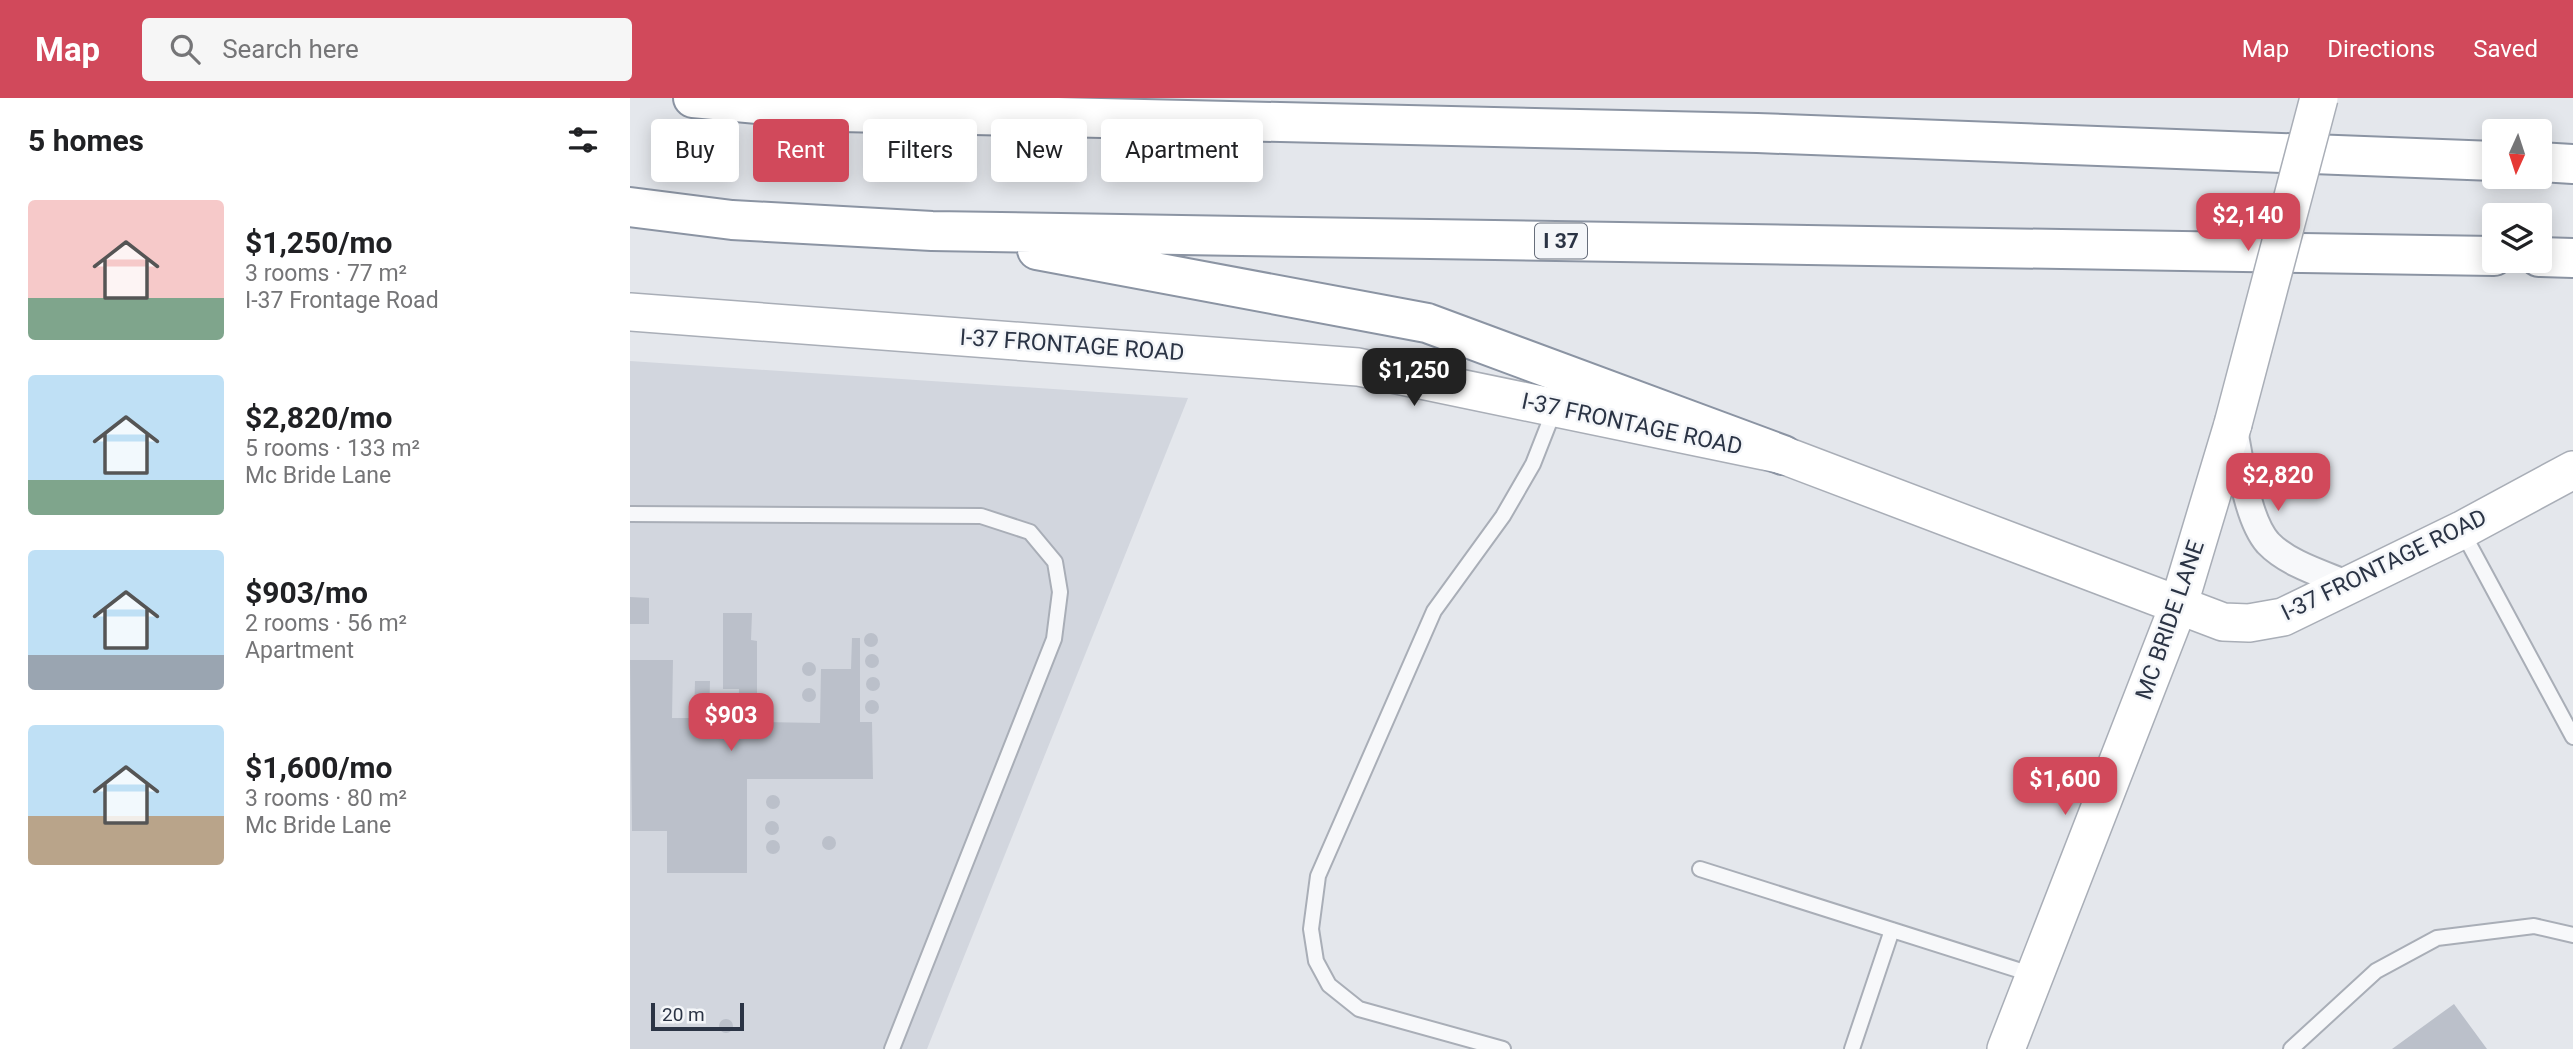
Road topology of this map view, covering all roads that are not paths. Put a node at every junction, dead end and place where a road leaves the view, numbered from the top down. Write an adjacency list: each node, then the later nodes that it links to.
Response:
1 (692, 98): 3 (highway)
2 (2319, 98): 13 (main road, MC BRIDE LANE, bridge)
3 (2482, 161)
4 (2552, 163): 5 (highway)
5 (2573, 164)
6 (630, 207): 7 (highway, I 37)
7 (932, 231): 8 (highway, I 37); 14 (highway)
8 (2482, 256)
9 (2552, 257): 10 (highway)
10 (2573, 258)
11 (630, 312): 12 (main road, I-37 FRONTAGE ROAD)
12 (1555, 408): 14 (main road, I-37 FRONTAGE ROAD); 26 (lane)
13 (2233, 424): 18 (street); 19 (main road, MC BRIDE LANE)
14 (1783, 455): 19 (main road, I-37 FRONTAGE ROAD)
15 (2573, 470): 17 (main road, I-37 FRONTAGE ROAD)
16 (630, 514): 25 (lane)
17 (2462, 530): 18 (main road, I-37 FRONTAGE ROAD); 20 (lane)
18 (2349, 585): 19 (main road, I-37 FRONTAGE ROAD)
19 (2178, 607): 24 (main road, MC BRIDE LANE)
20 (2573, 737)
21 (1700, 869): 22 (lane)
22 (1892, 930): 24 (lane); 27 (lane)
23 (2573, 935): 29 (lane)
24 (2035, 975): 28 (main road, MC BRIDE LANE)
25 (892, 1049)
26 (1503, 1049)
27 (1852, 1049)
28 (2006, 1049)
29 (2291, 1049)

